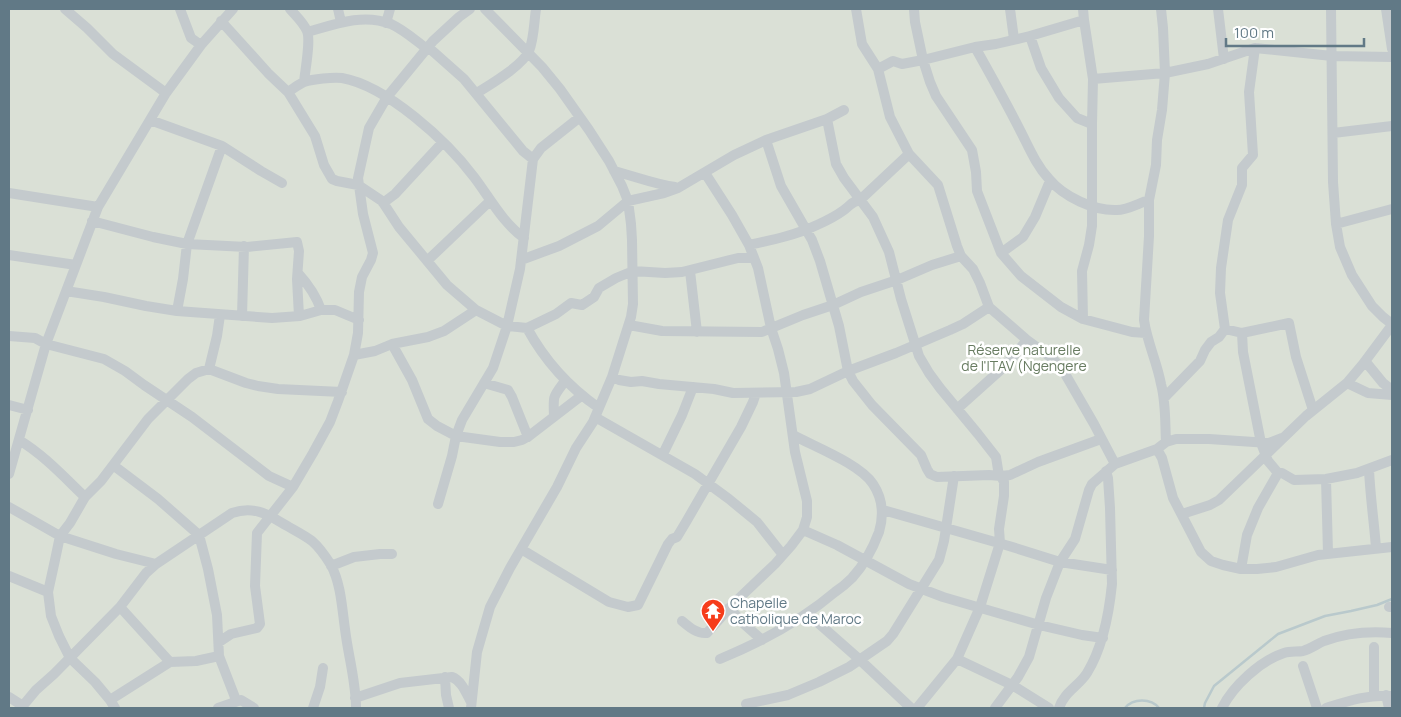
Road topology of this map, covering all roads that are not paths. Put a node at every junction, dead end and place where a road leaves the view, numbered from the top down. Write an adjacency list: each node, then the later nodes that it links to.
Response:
1 (64, 9): 40 (street)
2 (180, 9): 25 (street)
3 (233, 9): 19 (street)
4 (290, 9): 22 (street)
5 (338, 9): 20 (street)
6 (390, 9): 21 (street)
7 (470, 9): 27 (street)
8 (485, 9): 30 (street)
9 (536, 9): 30 (street)
10 (856, 9): 35 (street)
11 (914, 9): 34 (street)
12 (1010, 9): 24 (street)
13 (1084, 9): 18 (street)
14 (1161, 9): 36 (street)
15 (1218, 9): 33 (street)
16 (1331, 9): 31 (street)
17 (1386, 9): 29 (street)
18 (1084, 20): 23 (street); 37 (street)
19 (221, 21): 25 (street); 39 (street)
20 (341, 22): 21 (street); 22 (street)
21 (386, 23): 27 (street)
22 (308, 32): 38 (street)
23 (1030, 36): 24 (street); 47 (street)
24 (1014, 39): 26 (street)
25 (201, 45): 40 (street)
26 (975, 47): 34 (street); 57 (street)
27 (427, 48): 41 (street); 42 (street)
28 (1255, 48): 31 (street); 33 (street); 104 (street)
29 (1392, 48)
30 (528, 53): 41 (street); 44 (street)
31 (1332, 56): 32 (street); 49 (street)
32 (1392, 57)
33 (1224, 59): 36 (street)
34 (923, 60): 35 (street); 77 (street)
35 (878, 69): 53 (street)
36 (1166, 73): 37 (street); 63 (street)
37 (1093, 79): 47 (street)
38 (304, 82): 39 (street); 42 (street)
39 (288, 92): 59 (street)
40 (166, 94): 46 (street)
41 (477, 94): 54 (street)
42 (387, 97): 51 (street); 59 (street)
43 (844, 110): 45 (street)
44 (580, 117): 54 (street); 55 (street)
45 (827, 119): 50 (street); 62 (street)
46 (150, 120): 52 (street); 67 (street)
47 (1092, 124): 68 (street)
48 (1392, 126): 49 (street)
49 (1333, 133): 71 (street)
50 (766, 140): 56 (street); 72 (street)
51 (443, 142): 64 (street); 66 (street)
52 (222, 146): 58 (street); 74 (street)
53 (909, 154): 62 (street); 79 (street)
54 (533, 159): 73 (street)
55 (614, 171): 60 (street); 65 (street)
56 (705, 173): 60 (street); 75 (street)
57 (1050, 180): 68 (street); 77 (street)
58 (282, 183)
59 (358, 184): 66 (street); 98 (street)
60 (678, 188): 65 (street)
61 (9, 193): 67 (street)
62 (860, 200): 72 (street); 87 (street)
63 (1149, 200): 68 (street); 107 (street)
64 (490, 201): 73 (street); 81 (street)
65 (628, 201): 82 (street); 84 (street)
66 (383, 203): 81 (street)
67 (98, 207): 70 (street)
68 (1092, 207): 97 (street)
69 (1392, 209): 71 (street)
70 (92, 221): 74 (street); 83 (street)
71 (1336, 224): 99 (street)
72 (807, 230): 75 (street); 89 (street)
73 (524, 238): 82 (street)
74 (187, 244): 76 (street); 93 (street)
75 (749, 245): 80 (street)
76 (244, 246): 86 (street); 95 (street)
77 (1001, 253): 97 (street)
78 (9, 255): 83 (street)
79 (961, 256): 87 (street); 90 (street)
80 (754, 258): 85 (street); 103 (street)
81 (427, 260): 92 (street)
82 (521, 260): 101 (street)
83 (76, 265): 88 (street)
84 (633, 271): 85 (street); 100 (street); 102 (street)
85 (690, 271): 105 (street)
86 (298, 273): 91 (street); 96 (street)
87 (896, 280): 89 (street); 112 (street)
88 (66, 292): 93 (street); 110 (street)
89 (833, 305): 103 (street); 116 (street)
90 (989, 307): 109 (street); 112 (street)
91 (321, 310): 96 (street); 98 (street)
92 (476, 310): 101 (street); 111 (street)
93 (177, 311): 94 (street)
94 (220, 315): 95 (street); 115 (street)
95 (242, 316): 96 (street)
96 (299, 316)
97 (1083, 319): 107 (street)
98 (359, 320): 113 (street)
99 (1392, 324): 114 (street)
100 (629, 325): 105 (street); 117 (street)
101 (507, 326): 102 (street); 119 (street)
102 (526, 328): 118 (street)
103 (771, 328): 105 (street); 124 (street)
104 (1225, 329): 106 (street); 128 (street)
105 (697, 332)
106 (1242, 333): 133 (street); 143 (street)
107 (1146, 334): 128 (street)
108 (9, 336): 110 (street)
109 (1027, 340): 131 (street); 140 (street)
110 (46, 344): 129 (street); 132 (street)
111 (392, 344): 113 (street); 137 (street)
112 (915, 344): 116 (street); 131 (street)
113 (354, 355): 123 (street)
114 (1366, 361): 120 (street); 122 (street)
115 (209, 369): 123 (street); 129 (street)
116 (848, 371): 124 (street); 154 (street)
117 (612, 377): 121 (street); 134 (street)
118 (565, 381): 127 (street); 135 (street)
119 (484, 382): 137 (street); 138 (street)
120 (1347, 383): 126 (street); 133 (street)
121 (692, 387): 125 (street); 145 (street)
122 (1392, 390)
123 (342, 392): 158 (street)
124 (787, 392): 125 (street); 136 (street)
125 (756, 393): 157 (street)
126 (1392, 395)
127 (581, 396): 134 (street); 135 (street)
128 (1164, 398): 142 (street)
129 (166, 400): 149 (street); 158 (street)
130 (9, 405): 132 (street)
131 (957, 409): 155 (street)
132 (28, 410): 141 (street)
133 (1313, 410): 139 (street)
134 (597, 413): 145 (street); 172 (street)
135 (554, 416): 138 (street)
136 (793, 435): 162 (street); 166 (street)
137 (456, 436): 138 (street); 160 (street)
138 (528, 437)
139 (1282, 438): 143 (street); 146 (street)
140 (1101, 439): 148 (street); 155 (street)
141 (19, 440): 153 (street); 159 (street)
142 (1166, 442): 143 (street); 144 (street)
143 (1261, 443): 146 (street)
144 (1157, 449): 148 (street); 163 (street)
145 (662, 454): 157 (street)
146 (1265, 454): 152 (street); 163 (street)
147 (1392, 460): 150 (street)
148 (1115, 464): 151 (street)
149 (113, 465): 159 (street); 167 (street)
150 (1369, 469): 156 (street); 171 (street)
151 (1106, 471): 177 (street); 181 (street)
152 (1278, 473): 156 (street); 180 (street)
153 (9, 474)
154 (954, 476): 155 (street); 165 (street)
155 (1000, 476): 169 (street)
156 (1326, 479): 173 (street)
157 (708, 484): 172 (street); 175 (street)
158 (293, 487): 164 (street)
159 (85, 497): 168 (street)
160 (438, 504)
161 (9, 507): 168 (street)
162 (883, 510): 165 (street); 176 (street)
163 (1182, 514): 180 (street)
164 (271, 516): 167 (street); 179 (street); 194 (street)
165 (946, 528): 169 (street); 183 (street)
166 (803, 530): 175 (street); 176 (street)
167 (200, 535): 178 (street); 194 (street)
168 (60, 536): 178 (street); 184 (street)
169 (1000, 543): 177 (street); 186 (street)
170 (1392, 546): 171 (street)
171 (1376, 548): 173 (street)
172 (522, 549): 213 (street)
173 (1328, 553): 180 (street)
174 (392, 554): 179 (street)
175 (783, 555): 187 (street)
176 (864, 561): 183 (street); 188 (street)
177 (1060, 562): 181 (street); 190 (street)
178 (156, 564): 185 (street)
179 (331, 566): 212 (street)
180 (1242, 569)
181 (1112, 570): 192 (street)
182 (9, 576): 184 (street)
183 (922, 588): 186 (street); 199 (street)
184 (48, 592): 197 (street)
185 (120, 607): 197 (street); 201 (street)
186 (980, 607): 190 (street); 200 (street)
187 (729, 608): 189 (street); 193 (street)
188 (808, 614): 193 (street); 199 (street)
189 (682, 621)
190 (1039, 625): 192 (street); 205 (street)
191 (1392, 633): 224 (street)
192 (1102, 638): 223 (street)
193 (762, 640): 198 (street)
194 (219, 642): 196 (street)
195 (1374, 646): 206 (street)
196 (219, 656): 201 (street); 209 (street)
197 (70, 658): 210 (street); 214 (street)
198 (720, 659)
199 (860, 659): 211 (street); 219 (street)
200 (957, 659): 205 (street); 220 (street)
201 (170, 662): 210 (street)
202 (1303, 666): 225 (street)
203 (323, 668): 217 (street)
204 (445, 677): 212 (street); 213 (street); 218 (street)
205 (1012, 685): 221 (street); 222 (street)
206 (1374, 695): 207 (street); 226 (street)
207 (1389, 696): 227 (street)
208 (9, 697): 214 (street)
209 (236, 700): 215 (street); 216 (street)
210 (113, 704)
211 (746, 704)
212 (356, 705)
213 (471, 706)
214 (22, 707)
215 (218, 708)
216 (254, 708)
217 (313, 708)
218 (449, 708)
219 (911, 708)
220 (916, 708)
221 (995, 708)
222 (1049, 708)
223 (1059, 708)
224 (1222, 708)
225 (1317, 708)
226 (1326, 708)
227 (1389, 708)

